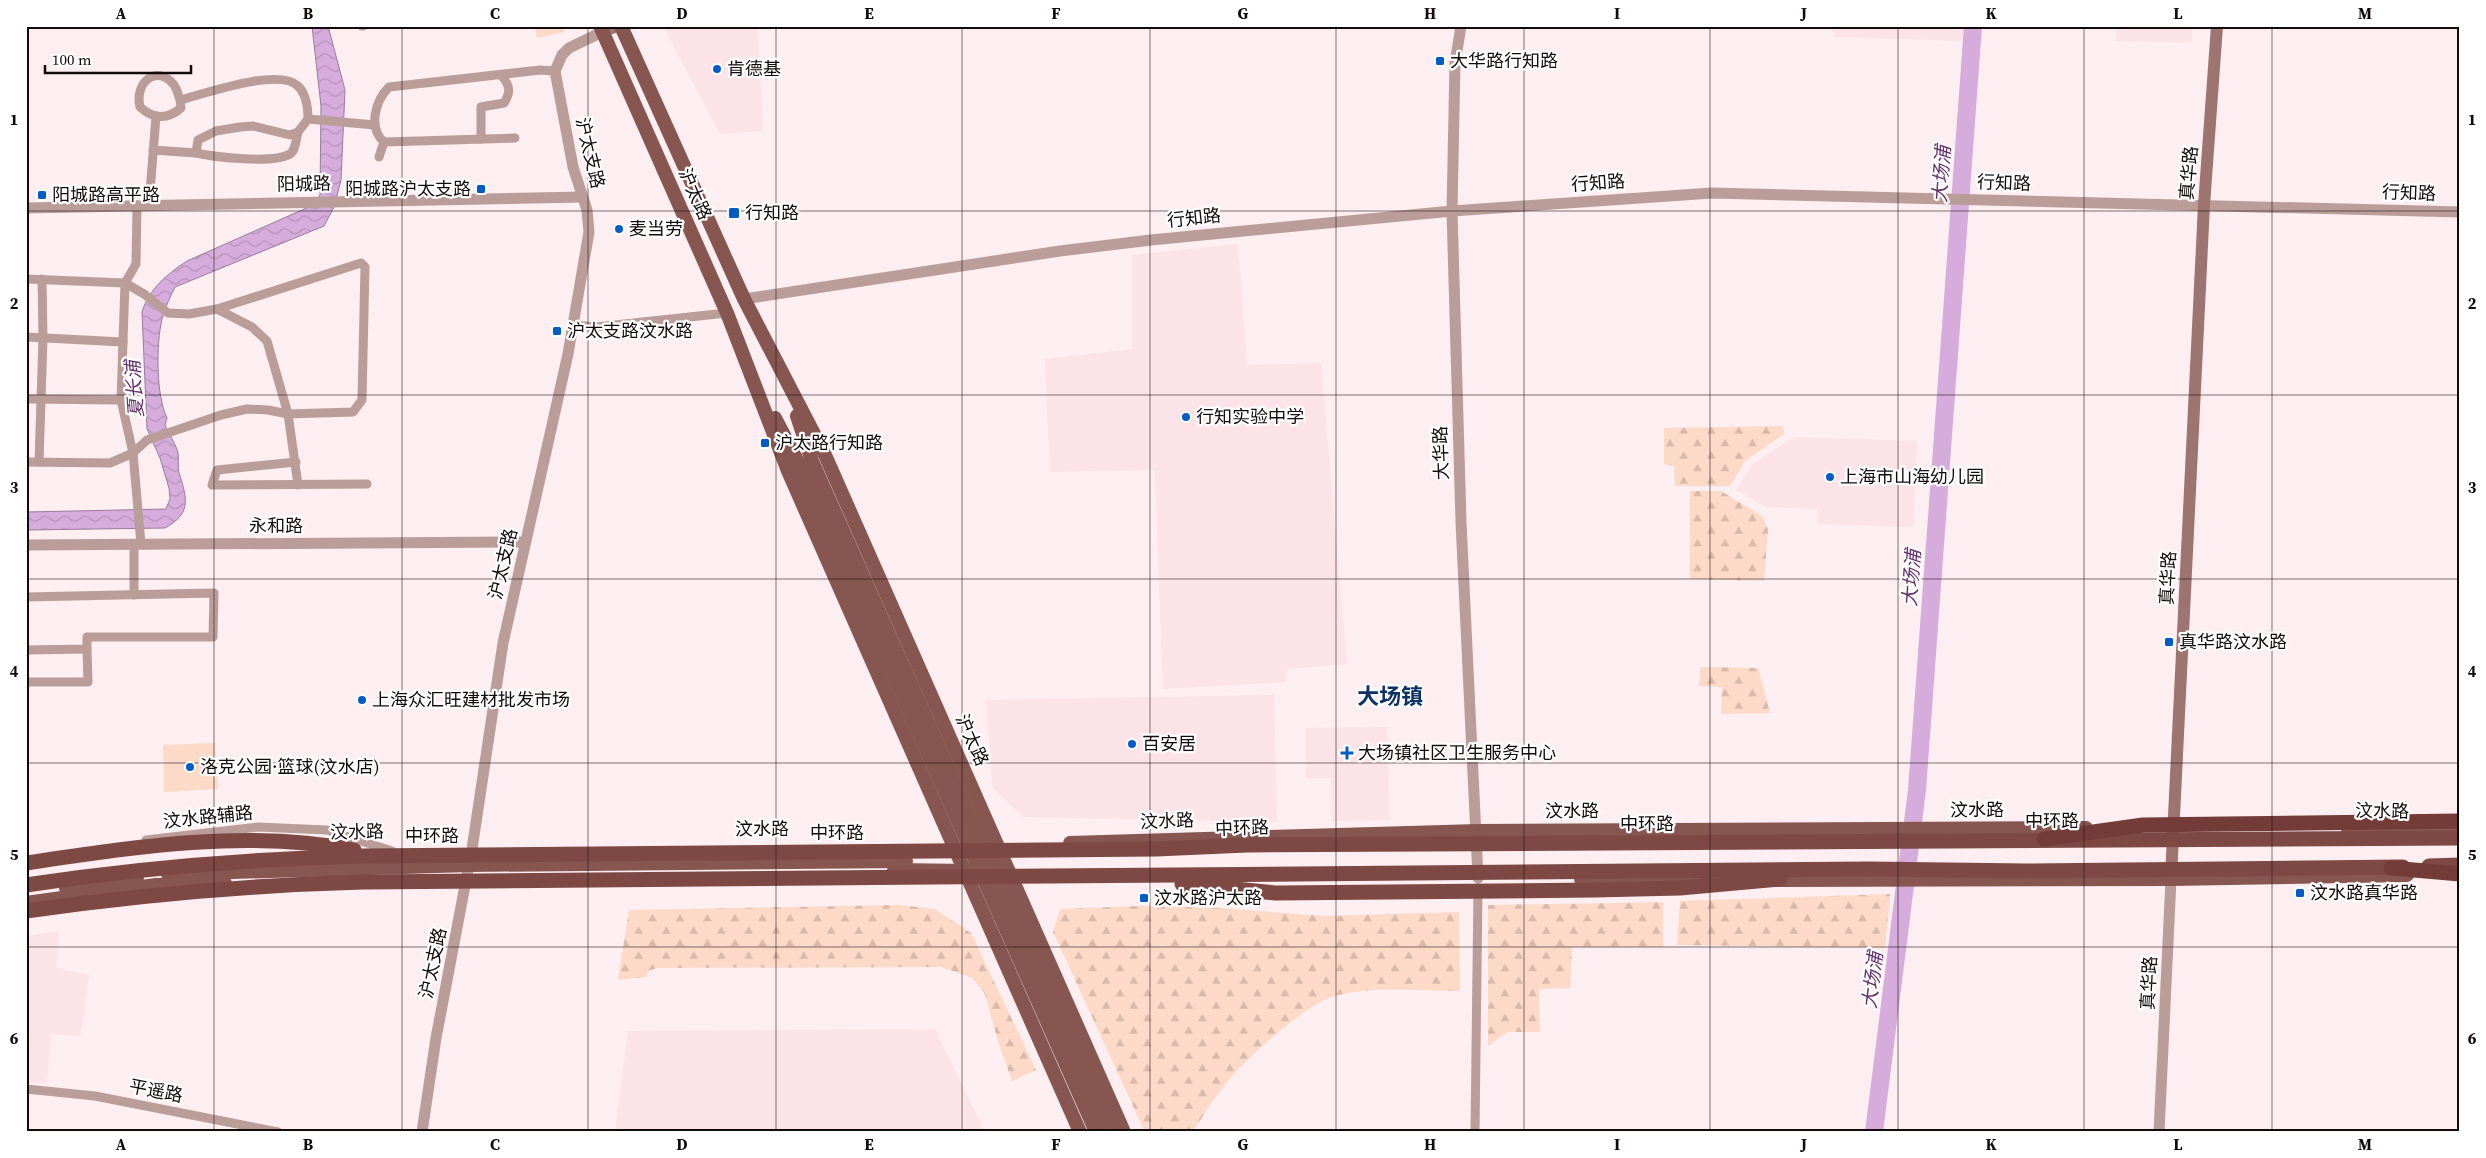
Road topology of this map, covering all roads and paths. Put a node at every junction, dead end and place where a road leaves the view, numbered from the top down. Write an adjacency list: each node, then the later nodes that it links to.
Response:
1 (619, 26): 4 (main road); 28 (main road, 沪太路)
2 (1461, 26): 23 (street, 大华路)
3 (2217, 26): 21 (main road, 真华路)
4 (601, 29): 5 (street); 30 (main road, 沪太路)
5 (555, 71): 6 (street); 18 (street, 沪太支路)
6 (502, 76): 10 (street); 13 (street)
7 (180, 100): 8 (street); 8 (street); 9 (street)
8 (156, 116): 15 (street)
9 (312, 120): 10 (street); 11 (street)
10 (375, 125): 14 (street)
11 (298, 132): 16 (street); 16 (street)
12 (515, 138): 13 (street)
13 (481, 139): 14 (street)
14 (384, 142): 17 (street)
15 (153, 150): 16 (street); 20 (street)
16 (196, 153)
17 (379, 156)
18 (582, 197): 20 (street, 阳城路); 31 (street, 沪太支路)
19 (136, 205): 20 (street, 阳城路); 22 (street, 阳城路); 27 (street)
20 (149, 205)
21 (2204, 205): 23 (street, 行知路); 24 (street, 行知路); 56 (main road, 真华路)
22 (26, 208)
23 (1452, 211): 28 (street, 行知路); 57 (street, 大华路)
24 (2460, 212)
25 (26, 279): 26 (street)
26 (42, 279): 27 (street); 33 (street)
27 (125, 283): 29 (street); 34 (street)
28 (744, 299): 35 (main road, 沪太路)
29 (217, 309): 40 (street); 40 (street)
30 (727, 313): 31 (street); 36 (main road, 沪太路)
31 (574, 325): 47 (street, 沪太支路)
32 (26, 337): 33 (street)
33 (43, 338): 34 (street); 38 (street)
34 (123, 342): 39 (street)
35 (780, 367): 61 (main road, 沪太路); 96 (main road, 沪太路)
36 (753, 377): 62 (main road, 沪太路); 95 (main road, 沪太路)
37 (26, 399): 38 (street)
38 (42, 400): 39 (street); 43 (street)
39 (121, 400): 41 (street)
40 (288, 414): 41 (street); 44 (street)
41 (133, 453): 43 (street); 48 (street)
42 (26, 462): 43 (street)
43 (39, 462)
44 (296, 462): 46 (street); 46 (street)
45 (367, 484): 46 (street)
46 (298, 485)
47 (526, 542): 48 (street, 永和路); 65 (street, 沪太支路)
48 (137, 544): 49 (street, 永和路); 50 (street)
49 (26, 545)
50 (134, 595): 51 (street); 53 (street)
51 (26, 597)
52 (26, 650): 53 (street)
53 (87, 650): 54 (street)
54 (26, 682)
55 (2460, 821): 60 (highway)
56 (2172, 828): 57 (main road, 汶水路); 58 (main road, 汶水路); 81 (main road, 真华路)
57 (1478, 831): 61 (main road, 汶水路); 80 (street, 大华路)
58 (2460, 831)
59 (2460, 838): 60 (highway, 中环路)
60 (2044, 839): 85 (highway, 中环路)
61 (998, 845): 62 (main road, 汶水路); 84 (main road, 沪太路)
62 (954, 846): 63 (main road, 汶水路); 77 (main road, 沪太路)
63 (776, 847): 64 (main road, 汶水路); 70 (main road)
64 (694, 848): 65 (main road, 汶水路); 72 (main road)
65 (472, 850): 67 (main road, 汶水路); 79 (street, 沪太支路)
66 (363, 851): 67 (main road, 汶水路); 68 (main road, 汶水路); 71 (highway)
67 (392, 851): 69 (street, 汶水路辅路)
68 (315, 852): 76 (main road); 82 (main road, 汶水路)
69 (26, 857)
70 (823, 862): 72 (main road, 汶水路); 77 (main road, 汶水路)
71 (26, 863)
72 (655, 864): 79 (main road, 汶水路)
73 (2460, 865): 74 (highway)
74 (2391, 868): 75 (highway); 78 (highway)
75 (1894, 870): 83 (highway); 89 (highway)
76 (277, 871): 79 (main road, 汶水路); 86 (main road, 汶水路)
77 (963, 871): 79 (main road, 汶水路); 84 (main road, 汶水路); 94 (main road, 沪太路)
78 (2460, 874): 81 (main road, 汶水路)
79 (467, 875): 88 (main road, 汶水路); 90 (main road, 汶水路); 93 (street, 沪太支路)
80 (1478, 878): 81 (main road, 汶水路); 83 (main road, 汶水路); 98 (street)
81 (2171, 879): 99 (street, 真华路)
82 (26, 880): 86 (main road)
83 (1155, 881): 84 (main road, 汶水路)
84 (1011, 882): 97 (main road, 沪太路)
85 (26, 885)
86 (64, 888): 87 (main road, 汶水路)
87 (26, 894)
88 (26, 903)
89 (26, 911)
90 (26, 916)
91 (26, 1089): 92 (street, 平遥路)
92 (278, 1132)
93 (422, 1132)
94 (1080, 1132)
95 (1096, 1132)
96 (1110, 1132)
97 (1124, 1132)
98 (1475, 1132)
99 (2159, 1132)

